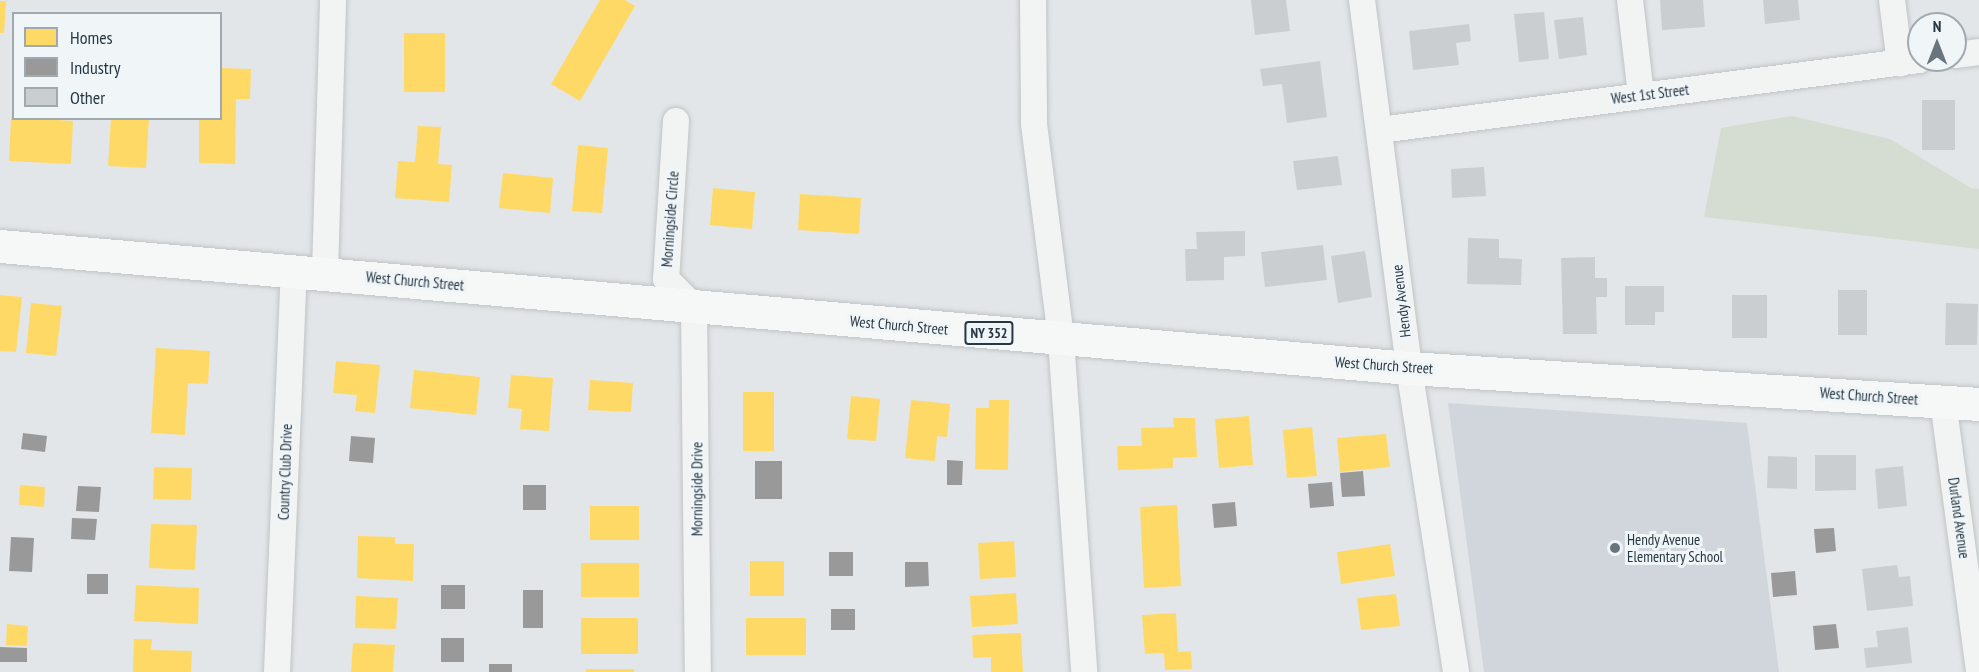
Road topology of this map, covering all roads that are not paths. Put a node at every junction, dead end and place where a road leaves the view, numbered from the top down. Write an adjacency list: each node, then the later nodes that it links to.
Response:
1 (333, 0): 12 (street, Country Club Drive)
2 (1033, 0): 14 (street)
3 (1362, 0): 10 (street, Hendy Avenue)
4 (1630, 0): 8 (street)
5 (1892, 0): 6 (street)
6 (1907, 51)
7 (1907, 61): 8 (street, West 1st Street)
8 (1641, 94): 10 (street, West 1st Street)
9 (676, 121): 13 (street, Morningside Circle)
10 (1380, 130): 15 (street, Hendy Avenue)
11 (0, 246): 12 (main road, West Church Street / NY 352)
12 (310, 272): 13 (main road, West Church Street / NY 352); 19 (street, Country Club Drive)
13 (694, 307): 14 (main road, West Church Street / NY 352); 20 (street, Morningside Drive)
14 (1061, 339): 15 (main road, West Church Street / NY 352); 21 (street)
15 (1409, 368): 16 (main road, West Church Street / NY 352); 22 (street, Hendy Avenue)
16 (1943, 401): 17 (main road, West Church Street / NY 352); 18 (street, Durland Avenue)
17 (1979, 404)
18 (1979, 671)
19 (277, 672)
20 (698, 672)
21 (1084, 672)
22 (1456, 672)

